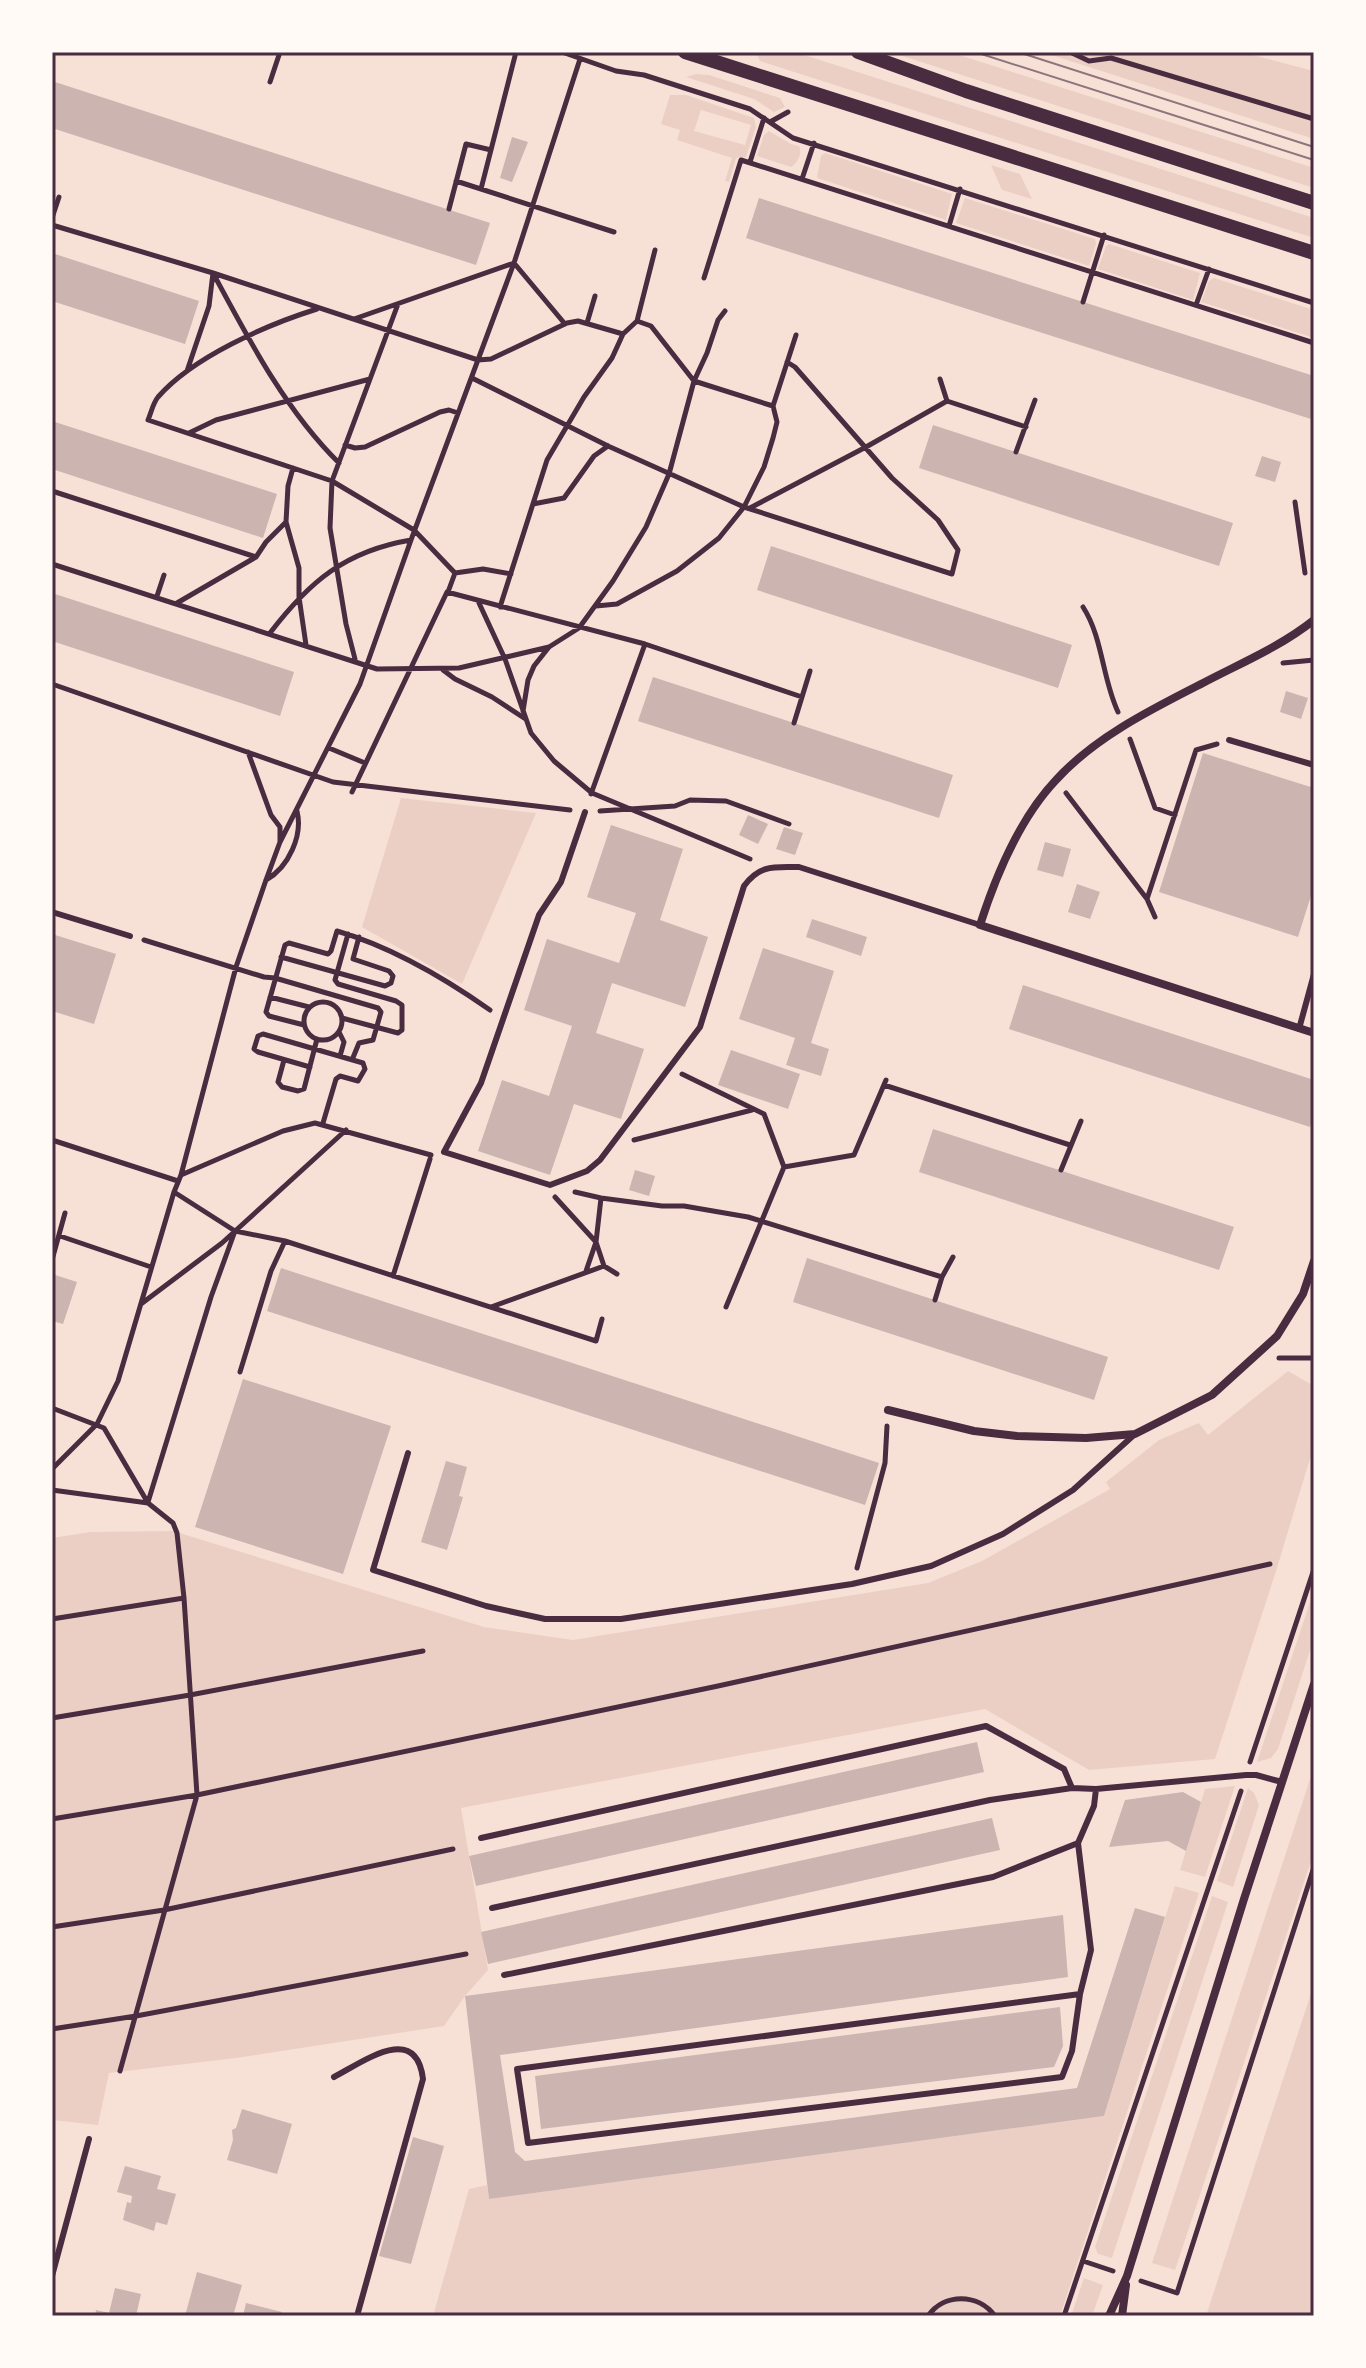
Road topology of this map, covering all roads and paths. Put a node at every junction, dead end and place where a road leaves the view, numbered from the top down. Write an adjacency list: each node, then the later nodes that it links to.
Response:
1 (280, 52): 11 (path)
2 (516, 52): 16 (path)
3 (562, 52): 7 (path)
4 (685, 52): 8 (street)
5 (858, 52): 25 (street)
6 (1070, 52): 13 (path)
7 (580, 59): 10 (path); 26 (path)
8 (732, 59): 34 (street)
9 (619, 61): 10 (path)
10 (616, 71): 14 (path)
11 (270, 82)
12 (788, 112): 14 (path)
13 (1314, 119)
14 (767, 120): 15 (path); 17 (path)
15 (814, 143): 18 (path); 22 (path)
16 (491, 150): 19 (path); 21 (path)
17 (750, 162): 18 (path); 23 (path)
18 (802, 179): 30 (path)
19 (456, 181): 21 (path); 27 (path)
20 (723, 187): 23 (path)
21 (481, 189): 26 (path)
22 (960, 189): 30 (path); 32 (path)
23 (732, 190): 39 (path)
24 (59, 197): 28 (path)
25 (1314, 203)
26 (533, 206): 31 (path); 35 (path)
27 (449, 209)
28 (52, 218)
29 (52, 225): 38 (path)
30 (949, 226): 37 (path)
31 (614, 232)
32 (1104, 235): 36 (path); 37 (path)
33 (655, 250): 48 (path)
34 (1314, 253)
35 (514, 263): 43 (path); 50 (path); 56 (path)
36 (1209, 269): 42 (path); 44 (path)
37 (1093, 272): 41 (path); 44 (path)
38 (213, 273): 45 (path); 54 (path); 58 (path)
39 (704, 278)
40 (595, 296): 49 (path)
41 (1083, 302)
42 (1314, 303)
43 (398, 304): 47 (path); 51 (path)
44 (1196, 305): 55 (path)
45 (318, 309): 47 (path); 54 (path)
46 (725, 311): 62 (path)
47 (353, 319): 51 (path)
48 (637, 321): 52 (path); 62 (path)
49 (587, 323): 50 (path); 52 (path)
50 (565, 324): 56 (path)
51 (388, 331): 56 (path); 60 (path)
52 (623, 334): 68 (path)
53 (796, 335): 57 (path)
54 (247, 336): 58 (path); 64 (path)
55 (1314, 343)
56 (478, 360): 59 (path)
57 (787, 362): 66 (path); 73 (path)
58 (186, 372): 70 (path)
59 (472, 378): 67 (path); 68 (path)
60 (370, 379): 64 (path); 71 (path)
61 (940, 379): 65 (path)
62 (694, 381): 66 (path); 77 (path)
63 (1035, 400): 69 (path)
64 (289, 401): 70 (path); 75 (path)
65 (947, 401): 69 (path); 73 (path)
66 (773, 406): 82 (path)
67 (458, 413): 71 (path); 84 (path)
68 (566, 426): 72 (path); 81 (path)
69 (1026, 427): 74 (path)
70 (188, 433): 76 (path)
71 (345, 445): 75 (path)
72 (608, 446): 77 (path); 81 (path)
73 (866, 447): 82 (path); 82 (path)
74 (1016, 452)
75 (339, 463): 78 (path)
76 (293, 468): 78 (path); 83 (path)
77 (669, 474): 82 (path); 98 (path)
78 (332, 481): 84 (path); 88 (path)
79 (52, 491): 86 (path)
80 (1295, 502): 90 (path)
81 (533, 504): 91 (path)
82 (746, 508): 98 (path)
83 (286, 522): 86 (path); 95 (path)
84 (414, 530): 85 (path); 89 (path)
85 (411, 540): 88 (path); 109 (path)
86 (256, 557): 97 (path)
87 (52, 564): 94 (path)
88 (336, 566): 95 (path); 108 (path)
89 (455, 573): 91 (path); 93 (path)
90 (1305, 573)
91 (511, 574): 99 (path)
92 (164, 575): 94 (path)
93 (447, 592): 96 (path); 110 (path)
94 (157, 596): 97 (path)
95 (299, 597): 103 (path); 105 (path)
96 (479, 602): 99 (path); 107 (path)
97 (177, 603): 103 (path)
98 (595, 606): 102 (path)
99 (500, 607): 102 (path)
100 (1083, 607): 118 (path)
101 (1314, 620): 118 (street)
102 (579, 628): 104 (path); 106 (path)
103 (270, 633): 105 (path)
104 (645, 644): 114 (path); 127 (path)
105 (306, 645): 108 (path)
106 (549, 647): 107 (path); 115 (path)
107 (505, 659): 111 (path); 115 (path)
108 (355, 660): 109 (path)
109 (366, 665): 110 (path); 120 (path)
110 (410, 670): 111 (path); 122 (path)
111 (442, 670): 116 (path)
112 (810, 671): 114 (path)
113 (52, 684): 121 (path)
114 (802, 697): 117 (path)
115 (523, 711): 116 (path)
116 (526, 720): 127 (path)
117 (794, 723)
118 (1125, 725): 125 (street); 131 (path)
119 (1229, 740): 123 (lane); 131 (path)
120 (328, 748): 122 (path); 124 (path)
121 (248, 752): 124 (path); 133 (path)
122 (365, 763): 126 (path)
123 (1314, 765)
124 (314, 776): 126 (path); 129 (path)
125 (1056, 780): 136 (path); 139 (street)
126 (353, 788): 130 (path)
127 (592, 793): 128 (path); 130 (path)
128 (632, 809): 130 (path); 132 (path); 134 (path)
129 (296, 810): 133 (path); 135 (path)
130 (585, 812): 153 (lane)
131 (1175, 815): 136 (path)
132 (789, 824)
133 (280, 842): 135 (path)
134 (769, 867): 139 (lane); 165 (lane)
135 (266, 880): 144 (path)
136 (1147, 899): 138 (path)
137 (52, 912): 141 (lane)
138 (1155, 917)
139 (980, 925): 156 (street)
140 (348, 934): 142 (path); 143 (path); 145 (path)
141 (130, 936): 144 (path)
142 (359, 937): 145 (path); 153 (path)
143 (281, 957): 145 (path); 147 (path)
144 (236, 967): 147 (path); 177 (path)
145 (338, 972): 155 (path)
146 (1314, 974): 156 (lane)
147 (275, 978): 148 (path); 149 (path)
148 (332, 994): 150 (path); 155 (path)
149 (270, 997): 151 (path); 154 (path)
150 (329, 1002): 151 (path); 152 (path)
151 (309, 1007): 154 (path)
152 (342, 1018): 155 (path); 157 (path)
153 (503, 1019): 173 (lane)
154 (304, 1025): 159 (path)
155 (376, 1028): 163 (path)
156 (1299, 1029): 158 (street)
157 (339, 1032): 159 (path); 161 (path)
158 (1314, 1033)
159 (317, 1039): 160 (path)
160 (315, 1049): 161 (path); 162 (path); 164 (path)
161 (340, 1056): 163 (path)
162 (284, 1060): 164 (path); 164 (path)
163 (352, 1060): 168 (path)
164 (310, 1067)
165 (668, 1067): 166 (path); 171 (lane)
166 (754, 1109): 171 (path); 175 (path)
167 (1081, 1121): 172 (path)
168 (323, 1123): 169 (path); 177 (path)
169 (346, 1130): 174 (path); 183 (path)
170 (52, 1140): 177 (path)
171 (613, 1144): 178 (lane)
172 (1070, 1145): 175 (path); 176 (path)
173 (444, 1152): 174 (path); 178 (lane)
174 (431, 1155): 194 (path)
175 (784, 1167): 182 (path)
176 (1061, 1170)
177 (180, 1178): 179 (path)
178 (550, 1185): 180 (path); 186 (path)
179 (174, 1192): 183 (path); 191 (path)
180 (601, 1198): 182 (path); 186 (path)
181 (65, 1213): 184 (path)
182 (761, 1222): 195 (path); 199 (path)
183 (235, 1231): 185 (path); 197 (path); 211 (path)
184 (60, 1236): 188 (path); 191 (path)
185 (285, 1241): 194 (path); 203 (path)
186 (596, 1242): 190 (path); 192 (path)
187 (953, 1257): 195 (path)
188 (52, 1260)
189 (1314, 1261): 201 (street)
190 (604, 1266): 192 (path); 193 (path)
191 (151, 1267): 197 (path)
192 (586, 1271): 198 (path)
193 (617, 1274)
194 (393, 1276): 198 (path)
195 (942, 1277): 196 (path)
196 (935, 1300)
197 (140, 1305): 206 (path)
198 (490, 1307): 200 (path)
199 (726, 1307)
200 (602, 1319)
201 (1263, 1349): 202 (path); 207 (street)
202 (1314, 1358)
203 (240, 1372)
204 (52, 1408): 206 (path)
205 (888, 1410): 207 (street); 213 (path)
206 (97, 1424): 209 (path); 211 (path)
207 (1135, 1434): 213 (lane)
208 (408, 1453): 213 (lane)
209 (52, 1469)
210 (52, 1490): 211 (path)
211 (148, 1503): 214 (path)
212 (1270, 1564): 223 (path)
213 (852, 1584)
214 (184, 1598): 215 (path); 218 (path)
215 (52, 1619)
216 (423, 1651): 218 (path)
217 (1314, 1684): 220 (street)
218 (190, 1695): 219 (path); 223 (path)
219 (52, 1718)
220 (1282, 1782): 222 (lane); 244 (street)
221 (1072, 1788): 222 (lane); 225 (lane); 229 (lane)
222 (1096, 1789): 226 (lane)
223 (197, 1795): 224 (path); 230 (path)
224 (52, 1819)
225 (481, 1838)
226 (1078, 1843): 233 (lane); 234 (lane)
227 (453, 1849): 230 (path)
228 (1314, 1867): 245 (path)
229 (492, 1908)
230 (164, 1910): 231 (path); 236 (path)
231 (52, 1927)
232 (466, 1954): 236 (path)
233 (504, 1975)
234 (1080, 1994): 234 (lane)
235 (1171, 2000): 241 (path)
236 (136, 2016): 237 (path); 238 (path)
237 (52, 2029)
238 (120, 2071)
239 (334, 2077): 246 (lane)
240 (89, 2139): 243 (lane)
241 (1083, 2261): 242 (path); 249 (path)
242 (1108, 2269)
243 (52, 2276)
244 (1127, 2276): 250 (street); 251 (street)
245 (1146, 2282)
246 (357, 2316)
247 (928, 2316): 248 (path)
248 (995, 2316)
249 (1064, 2316)
250 (1109, 2316)
251 (1122, 2316)

